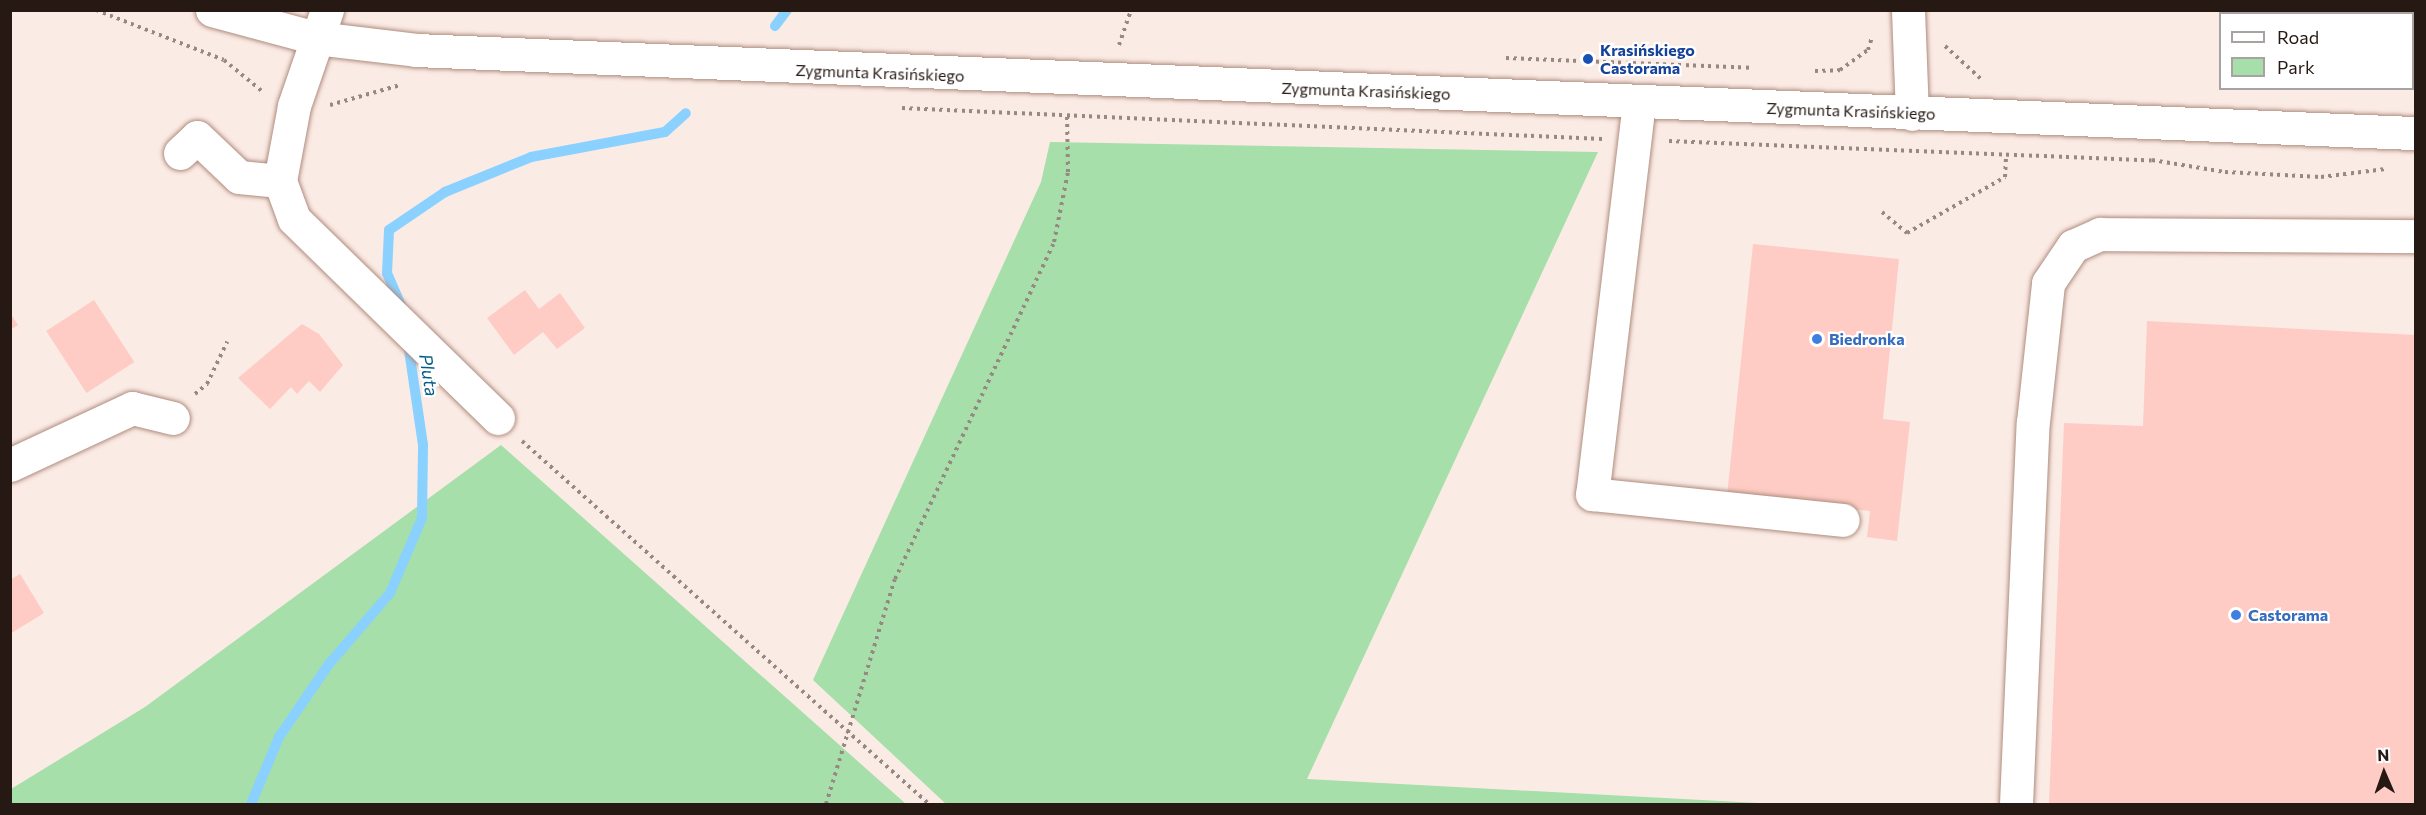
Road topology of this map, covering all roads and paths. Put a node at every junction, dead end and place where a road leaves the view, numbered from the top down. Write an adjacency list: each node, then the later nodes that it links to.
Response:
1 (96, 10): 9 (path)
2 (212, 10): 4 (street, Zygmunta Krasińskiego)
3 (1908, 10): 13 (street)
4 (322, 24): 6 (street, Zygmunta Krasińskiego); 20 (street)
5 (1941, 39): 7 (path)
6 (1067, 80): 10 (street, Zygmunta Krasińskiego); 14 (path)
7 (1991, 82)
8 (412, 85): 11 (path)
9 (269, 99)
10 (1639, 102): 13 (street, Zygmunta Krasińskiego); 16 (street)
11 (319, 106)
12 (890, 107): 14 (path)
13 (1912, 114): 15 (street, Zygmunta Krasińskiego)
14 (1067, 116): 16 (path); 28 (path)
15 (2415, 133)
16 (1637, 140): 18 (path); 27 (street)
17 (180, 153): 20 (street)
18 (2006, 155): 19 (path); 21 (path)
19 (2392, 168)
20 (280, 181): 25 (street)
21 (1882, 212)
22 (2415, 237): 31 (street)
23 (227, 342): 24 (path)
24 (173, 418): 26 (street)
25 (498, 418): 28 (path)
26 (15, 462)
27 (1843, 520)
28 (848, 732): 29 (path); 30 (path)
29 (826, 804)
30 (929, 804)
31 (2016, 804)

